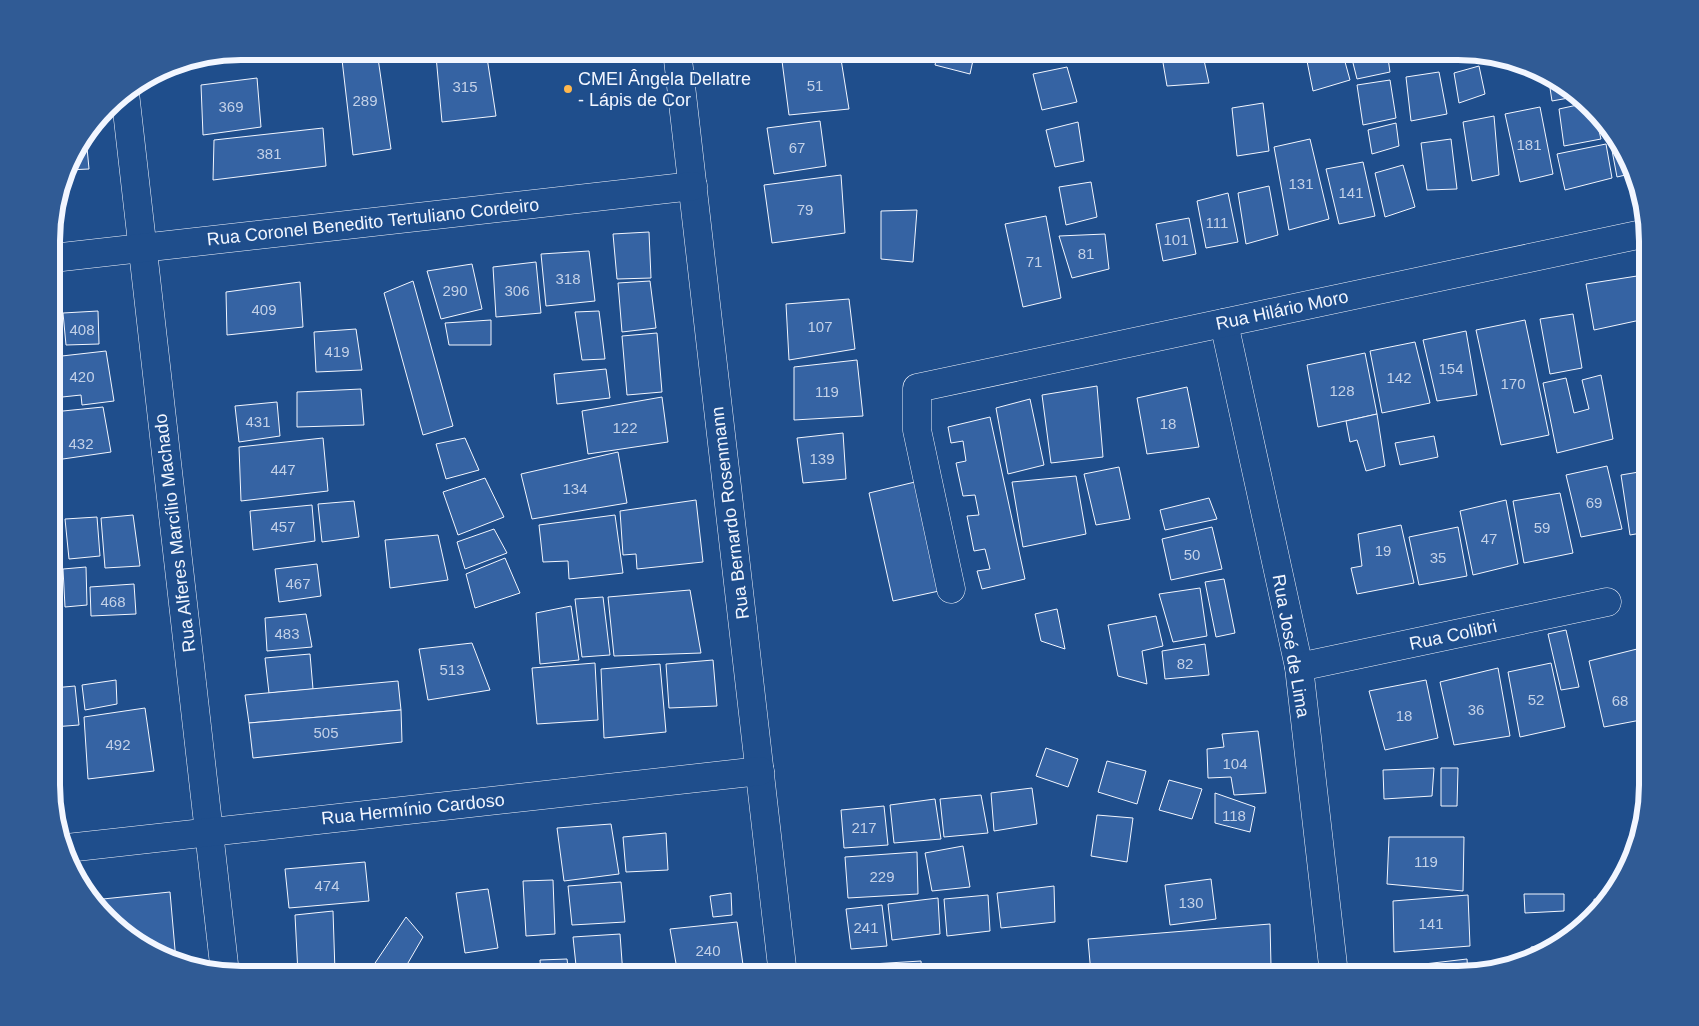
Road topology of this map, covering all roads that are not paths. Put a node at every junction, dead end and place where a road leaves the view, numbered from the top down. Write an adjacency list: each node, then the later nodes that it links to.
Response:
1 (678, 60): 3 (street, Rua Bernardo Rosenmann)
2 (126, 101): 5 (street, Rua Alferes Marcílio Machado)
3 (693, 186): 5 (street, Rua Coronel Benedito Tertuliano Cordeiro); 11 (street, Rua Bernardo Rosenmann)
4 (1639, 235): 7 (street, Rua Hilário Moro)
5 (143, 248): 6 (street, Rua Coronel Benedito Tertuliano Cordeiro); 12 (street, Rua Alferes Marcílio Machado)
6 (60, 257)
7 (1224, 323): 8 (street, Rua Hilário Moro); 10 (street, Rua José de Lima)
8 (951, 589)
9 (1608, 602): 10 (street, Rua Colibri)
10 (1299, 668): 16 (street, Rua José de Lima)
11 (760, 771): 12 (street, Rua Hermínio Cardoso); 15 (street, Rua Bernardo Rosenmann)
12 (209, 832): 13 (street, Rua Hermínio Cardoso); 14 (street, Rua Alferes Marcílio Machado)
13 (72, 847)
14 (224, 965)
15 (782, 966)
16 (1333, 966)

